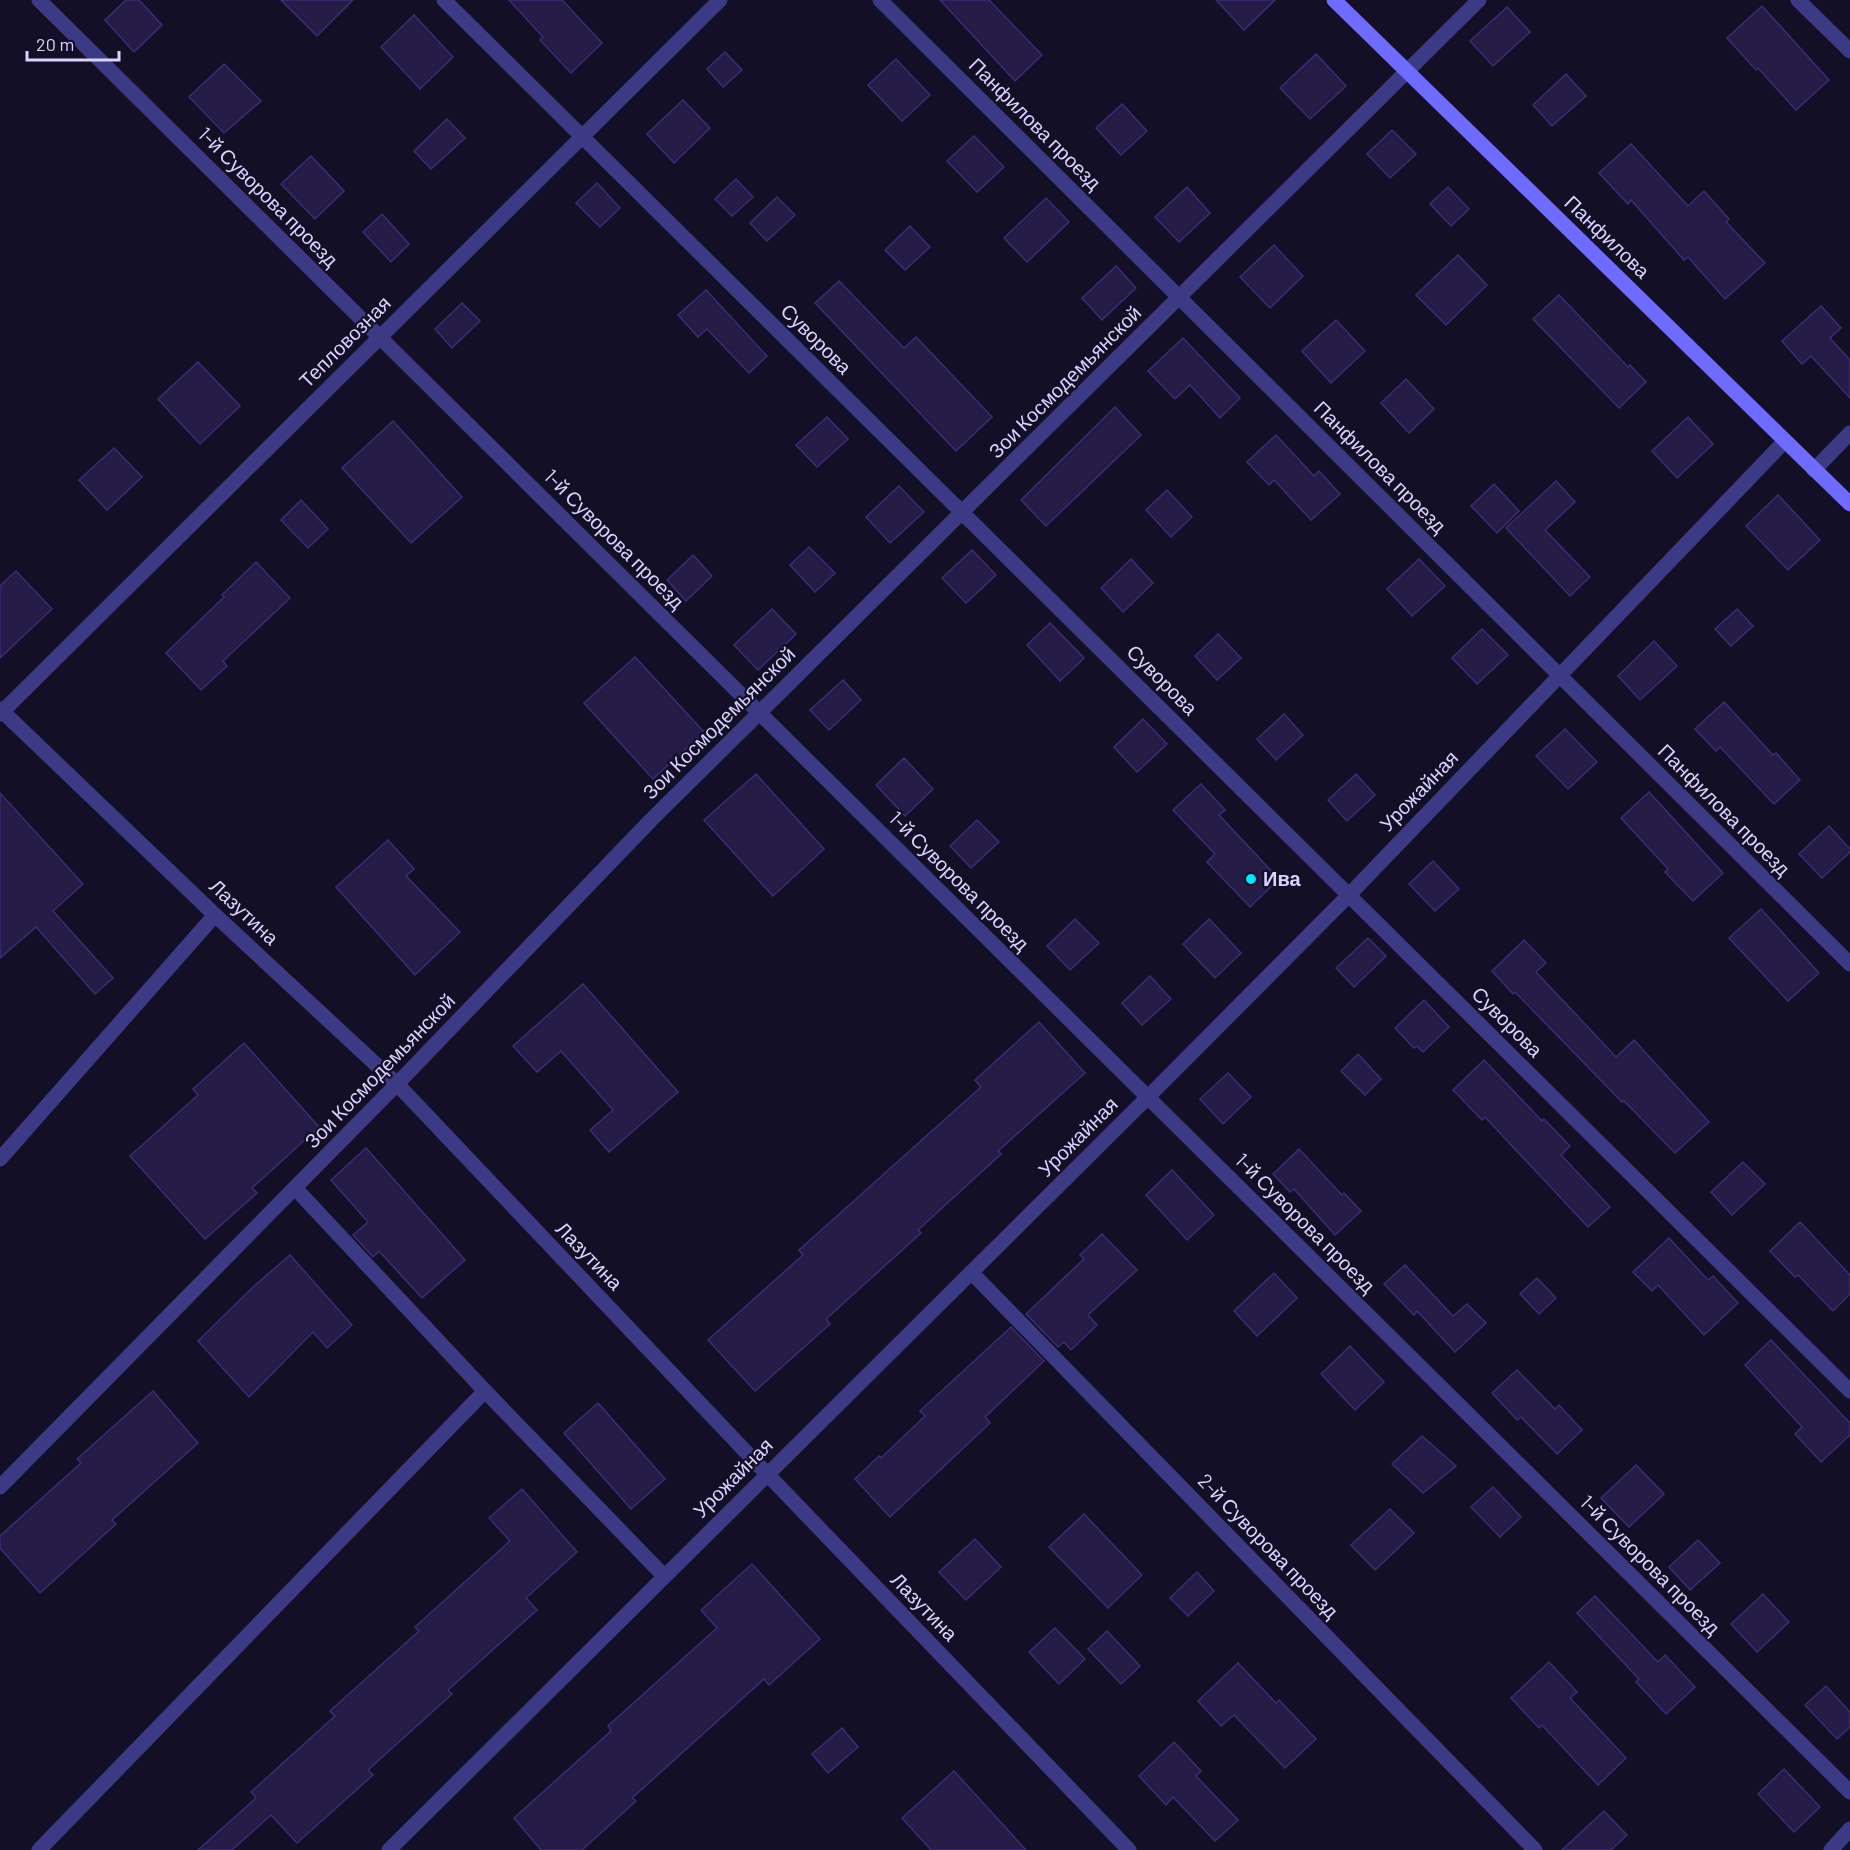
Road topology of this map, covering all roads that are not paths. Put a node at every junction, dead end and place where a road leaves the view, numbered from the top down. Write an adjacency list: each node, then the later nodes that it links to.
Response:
1 (39, 0): 12 (street, 1-й Суворова проезд)
2 (444, 0): 10 (street, Суворова)
3 (720, 0): 10 (street, Тепловозная)
4 (880, 0): 11 (street, Панфилова проезд)
5 (1334, 0): 9 (street, Панфилова)
6 (1479, 0): 9 (street, Зои Космодемьянской)
7 (1798, 0): 8 (street)
8 (1850, 51)
9 (1408, 72): 11 (street, Зои Космодемьянской); 14 (street, Панфилова)
10 (582, 137): 12 (street, Тепловозная); 17 (street, Суворова)
11 (1180, 298): 17 (street, Зои Космодемьянской); 18 (street, Панфилова проезд)
12 (380, 337): 19 (street, Тепловозная); 20 (street, 1-й Суворова проезд)
13 (1850, 433): 15 (street)
14 (1785, 441): 15 (street, Панфилова); 18 (street, Урожайная)
15 (1814, 470): 16 (street, Панфилова)
16 (1850, 504)
17 (962, 513): 20 (street, Зои Космодемьянской); 21 (street, Суворова)
18 (1560, 676): 21 (street, Урожайная); 23 (street, Панфилова проезд)
19 (1, 711): 22 (street, Лазутина)
20 (759, 713): 24 (street, Зои Космодемьянской); 25 (street, 1-й Суворова проезд)
21 (1349, 895): 25 (street, Урожайная); 29 (street, Суворова)
22 (215, 915): 24 (street, Лазутина); 26 (street)
23 (1850, 964)
24 (397, 1084): 27 (street, Зои Космодемьянской); 31 (street, Лазутина)
25 (1148, 1097): 28 (street, Урожайная); 34 (street, 1-й Суворова проезд)
26 (0, 1159)
27 (295, 1188): 30 (street); 32 (street, Зои Космодемьянской)
28 (971, 1272): 31 (street, Урожайная); 39 (street, 2-й Суворова проезд)
29 (1850, 1390)
30 (485, 1391): 33 (street); 37 (street)
31 (767, 1474): 33 (street, Урожайная); 36 (street, Лазутина)
32 (0, 1487)
33 (664, 1576): 38 (street, Урожайная)
34 (1850, 1792)
35 (1850, 1829): 40 (street)
36 (1123, 1848)
37 (39, 1850)
38 (389, 1850)
39 (1535, 1850)
40 (1831, 1850)

